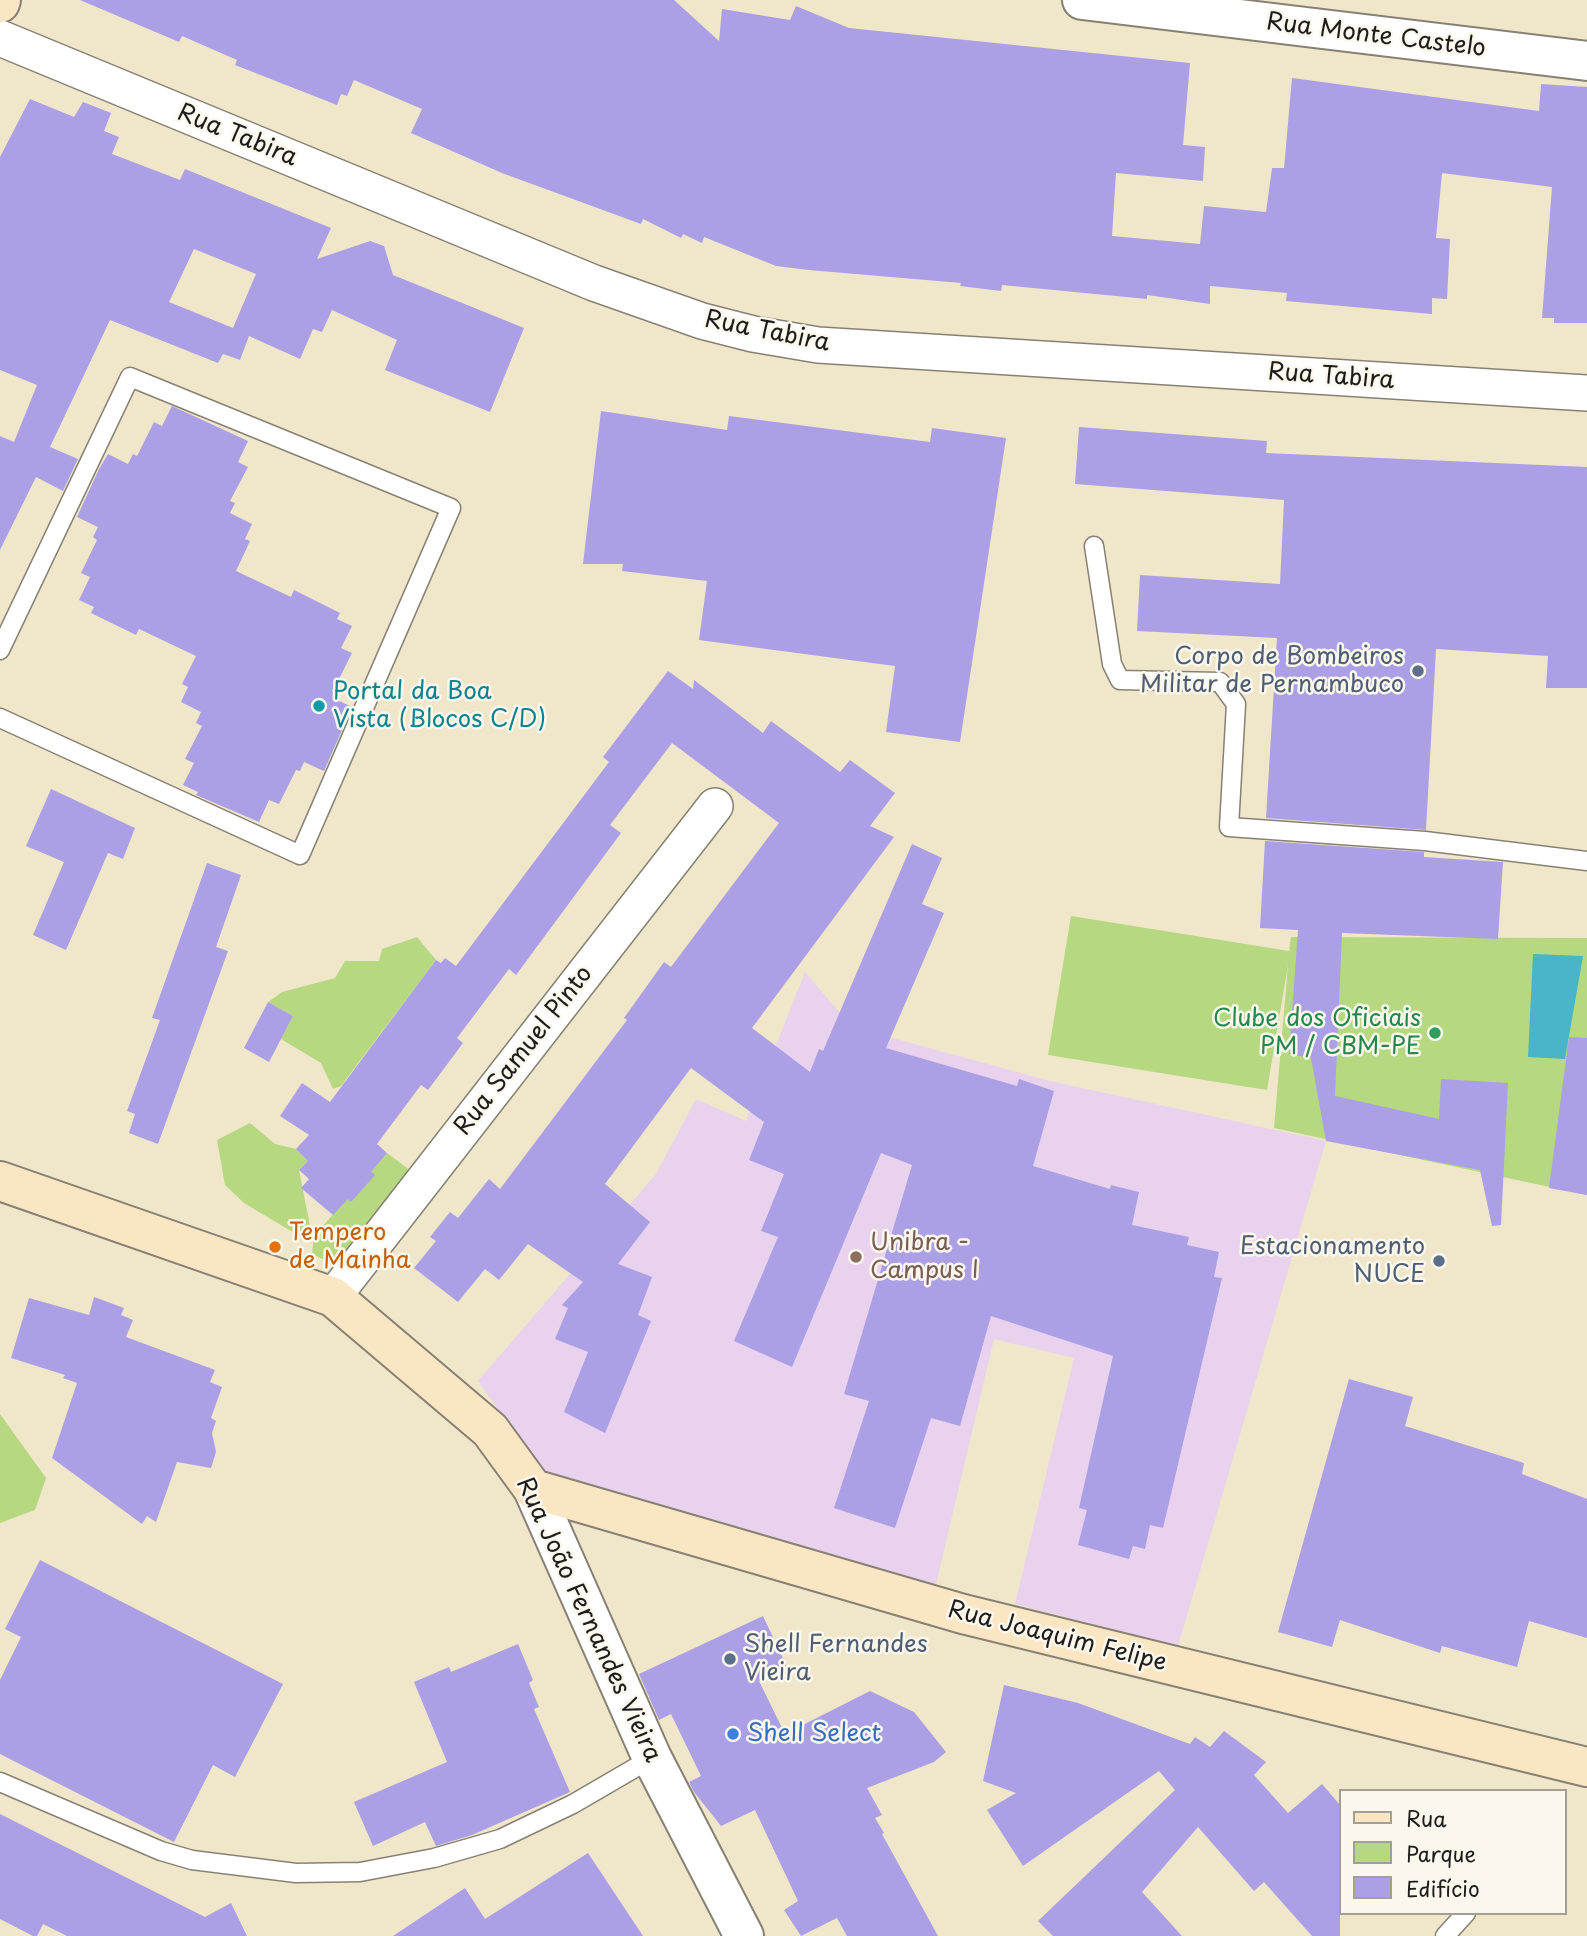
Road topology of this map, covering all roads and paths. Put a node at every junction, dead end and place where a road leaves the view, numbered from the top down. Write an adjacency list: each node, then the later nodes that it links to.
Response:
1 (1082, 0): 3 (street, Rua Monte Castelo)
2 (0, 38): 4 (street, Rua Tabira)
3 (1587, 61)
4 (1587, 393)
5 (1094, 546): 9 (lane)
6 (0, 650): 7 (lane)
7 (0, 718)
8 (715, 806): 11 (street, Rua Samuel Pinto)
9 (1587, 861)
10 (0, 1181): 11 (main road, Rua João Fernandes Vieira)
11 (333, 1297): 12 (main road, Rua João Fernandes Vieira)
12 (533, 1489): 13 (street, Rua João Fernandes Vieira); 14 (main road, Rua Joaquim Felipe)
13 (652, 1758): 15 (lane); 17 (street, Rua João Fernandes Vieira)
14 (1587, 1767)
15 (0, 1782)
16 (1464, 1915): 18 (lane)
17 (744, 1936)
18 (1445, 1936)

